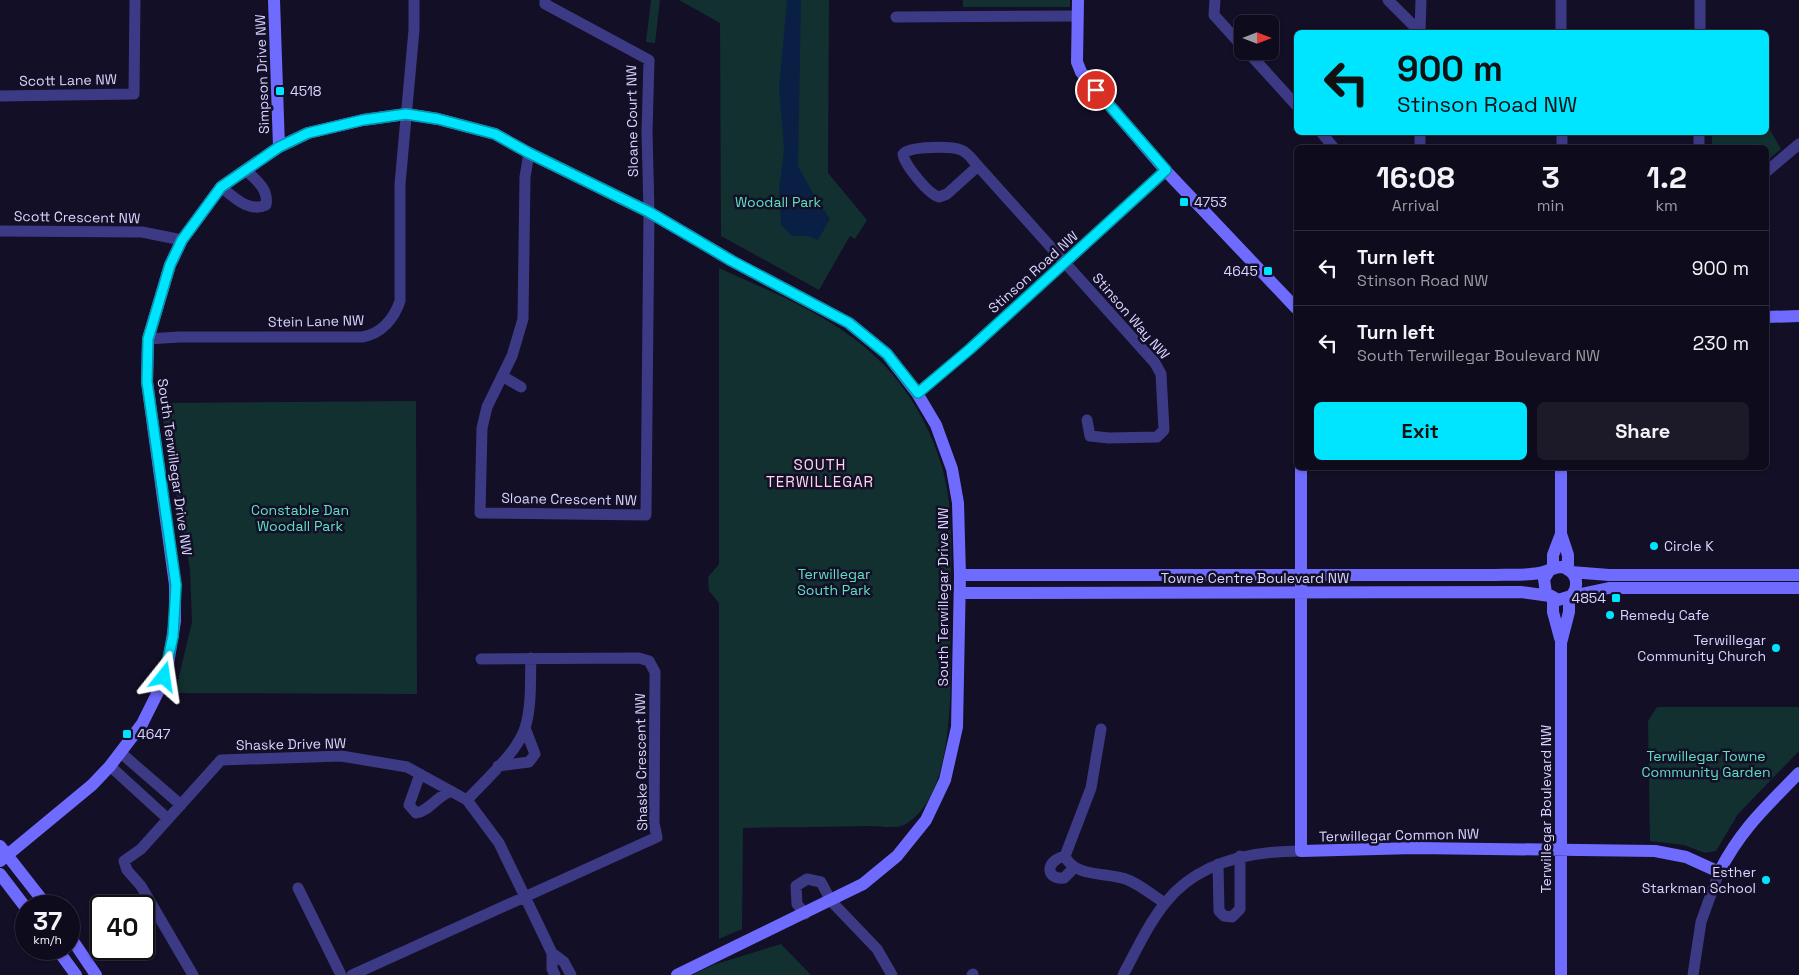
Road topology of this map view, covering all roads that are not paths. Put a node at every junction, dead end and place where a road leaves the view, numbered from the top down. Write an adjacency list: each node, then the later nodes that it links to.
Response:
1 (135, 0): 19 (street, Scott Lane NW)
2 (274, 0): 25 (street, Simpson Drive NW)
3 (414, 0): 21 (street, Stein Lane NW)
4 (545, 0): 32 (street, Sloane Court NW)
5 (1078, 0): 11 (street)
6 (1215, 0): 17 (street)
7 (1388, 0): 13 (street)
8 (1421, 0): 14 (street)
9 (1561, 0): 15 (street)
10 (1700, 0): 16 (street)
11 (1078, 16): 12 (street); 30 (street)
12 (896, 17)
13 (1418, 30)
14 (1420, 30)
15 (1561, 30)
16 (1700, 30)
17 (1234, 37)
18 (1255, 60): 20 (street)
19 (0, 96)
20 (1294, 103)
21 (406, 114): 25 (street, South Terwillegar Drive NW); 26 (street, South Terwillegar Drive NW); 39 (street, Stein Lane NW)
22 (1323, 135): 24 (street)
23 (1799, 144): 28 (street)
24 (1332, 145)
25 (279, 147): 29 (street, South Terwillegar Drive NW)
26 (529, 153): 32 (street, South Terwillegar Drive NW); 40 (street, Sloane Crescent NW)
27 (978, 166): 27 (street, Stinson Way NW); 35 (street, Stinson Way NW)
28 (1769, 169)
29 (246, 170): 31 (street, South Terwillegar Drive NW); 31 (street)
30 (1166, 170): 35 (street, Stinson Road NW); 36 (street)
31 (221, 187): 34 (street, South Terwillegar Drive NW)
32 (649, 212): 40 (street, Sloane Crescent NW); 42 (street, South Terwillegar Drive NW)
33 (0, 231): 34 (street, Scott Crescent NW)
34 (182, 240): 39 (street, South Terwillegar Drive NW)
35 (1066, 263): 42 (street, Stinson Road NW); 43 (street, Stinson Way NW)
36 (1294, 306)
37 (1769, 316): 38 (street)
38 (1799, 316)
39 (148, 339): 62 (street, South Terwillegar Drive NW)
40 (502, 376): 41 (street)
41 (521, 387)
42 (918, 393): 49 (street, South Terwillegar Drive NW)
43 (1087, 420)
44 (1301, 470): 50 (street, Terwillegar Common NW)
45 (1561, 470): 46 (street)
46 (1561, 534): 47 (street); 48 (street)
47 (1551, 570): 48 (street); 50 (street, Towne Centre Boulevard NW); 55 (street)
48 (1570, 571): 51 (street); 56 (street)
49 (960, 575): 50 (street, Towne Centre Boulevard NW); 53 (street, South Terwillegar Drive NW)
50 (1300, 575): 54 (street, Terwillegar Common NW)
51 (1799, 575)
52 (1799, 588): 56 (street)
53 (960, 593): 54 (street, Towne Centre Boulevard NW); 84 (street, South Terwillegar Drive NW)
54 (1300, 594): 55 (street, Towne Centre Boulevard NW); 72 (street, Terwillegar Common NW)
55 (1551, 597): 56 (street); 57 (street, Terwillegar Boulevard NW)
56 (1570, 597): 57 (street, Terwillegar Boulevard NW)
57 (1561, 643): 71 (street, Terwillegar Boulevard NW)
58 (531, 658): 59 (street, Shaske Crescent NW); 60 (street); 83 (street, Shaske Crescent NW)
59 (481, 659)
60 (525, 728): 64 (street); 64 (street)
61 (1101, 729): 74 (street)
62 (121, 753): 63 (street, South Terwillegar Drive NW); 69 (street)
63 (110, 766): 70 (street); 73 (street, South Terwillegar Drive NW)
64 (498, 766): 68 (street)
65 (1799, 773): 78 (street)
66 (420, 774): 67 (street, Shaske Drive NW); 67 (street); 69 (street, Shaske Drive NW)
67 (451, 791): 68 (street, Shaske Drive NW)
68 (467, 800): 83 (street, Shaske Drive NW)
69 (181, 805): 70 (street, Shaske Drive NW)
70 (168, 819): 92 (street, Shaske Drive NW)
71 (1560, 849): 72 (street, Terwillegar Common NW); 78 (street, Terwillegar Common NW); 100 (street, Terwillegar Boulevard NW)
72 (1301, 851): 75 (street)
73 (2, 854): 82 (street)
74 (1065, 856): 77 (street); 77 (street)
75 (1240, 856): 76 (street); 76 (street)
76 (1218, 864): 85 (street)
77 (1074, 868): 85 (street)
78 (1719, 872): 101 (street)
79 (0, 874): 81 (street)
80 (298, 888): 93 (street)
81 (16, 895)
82 (37, 895)
83 (525, 898): 88 (street, Shaske Drive NW); 94 (street)
84 (831, 901): 86 (street, South Terwillegar Drive NW); 86 (street); 98 (street)
85 (1165, 903): 99 (street)
86 (805, 914): 97 (street, South Terwillegar Drive NW)
87 (80, 951): 91 (street)
88 (552, 953): 95 (street, Shaske Drive NW); 96 (street, Shaske Drive NW)
89 (65, 960): 90 (street)
90 (76, 975)
91 (96, 975)
92 (193, 975)
93 (341, 975)
94 (352, 975)
95 (555, 975)
96 (571, 975)
97 (677, 975)
98 (892, 975)
99 (1123, 975)
100 (1561, 975)
101 (1693, 975)

